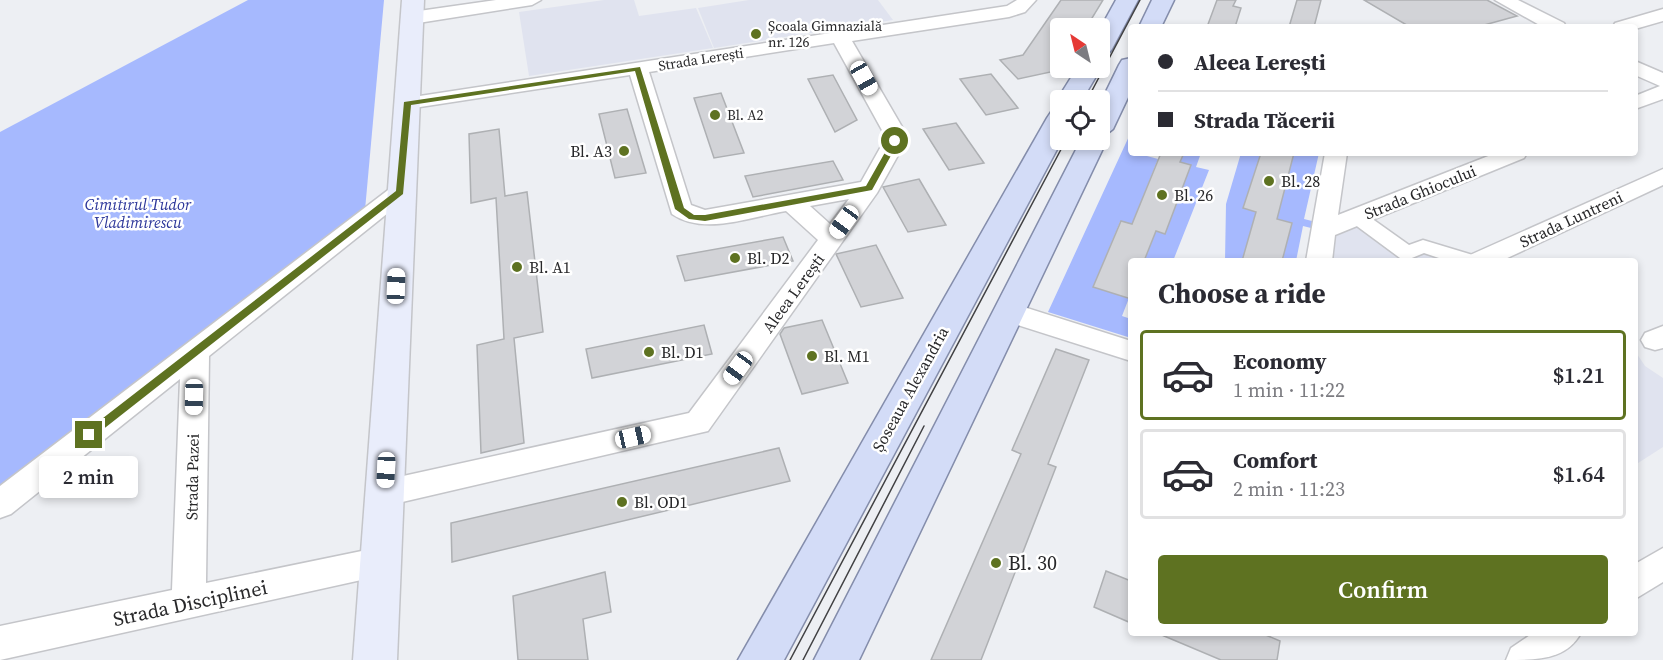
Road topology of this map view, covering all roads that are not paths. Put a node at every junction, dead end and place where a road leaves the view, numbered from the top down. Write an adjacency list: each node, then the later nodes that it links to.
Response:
1 (532, 0): 6 (street)
2 (1027, 0): 12 (street, Strada Lerești)
3 (1127, 0): 11 (main road)
4 (1163, 0): 8 (main road)
5 (1513, 1): 9 (street)
6 (412, 9): 18 (main road)
7 (1663, 15): 10 (street)
8 (1151, 24)
9 (1552, 24)
10 (1632, 24)
11 (1110, 31)
12 (840, 37): 14 (street, Strada Lerești); 26 (street, Aleea Lerești)
13 (1638, 68): 16 (street)
14 (638, 69): 18 (street, Strada Lerești); 28 (street)
15 (1128, 71): 20 (main road)
16 (1663, 81)
17 (1663, 92): 19 (street)
18 (407, 103): 27 (main road)
19 (1638, 103)
20 (1110, 108)
21 (1050, 136): 47 (main road, Șoseaua Alexandria)
22 (1089, 150): 35 (main road)
23 (1336, 156): 30 (street)
24 (1509, 156): 29 (street, Strada Ghiocului)
25 (1663, 176): 34 (street, Strada Luntreni)
26 (869, 188): 28 (street); 31 (street, Aleea Lerești)
27 (400, 192): 37 (street); 38 (main road)
28 (791, 202): 31 (street)
29 (1357, 217): 30 (street, Strada Ghiocului); 33 (street)
30 (1324, 230): 32 (street)
31 (831, 240): 38 (street, Aleea Lerești)
32 (1319, 258)
33 (1460, 258)
34 (1485, 258)
35 (1008, 312): 36 (street); 48 (main road)
36 (1128, 350)
37 (195, 352): 39 (street); 43 (street, Strada Pazei)
38 (385, 493): 40 (main road)
39 (0, 504)
40 (381, 562): 43 (street, Strada Disciplinei); 46 (main road)
41 (1663, 563): 42 (street)
42 (1638, 581)
43 (189, 603): 45 (street, Strada Disciplinei)
44 (1559, 636): 49 (street)
45 (0, 643)
46 (375, 660)
47 (760, 660)
48 (836, 660)
49 (1524, 660)

